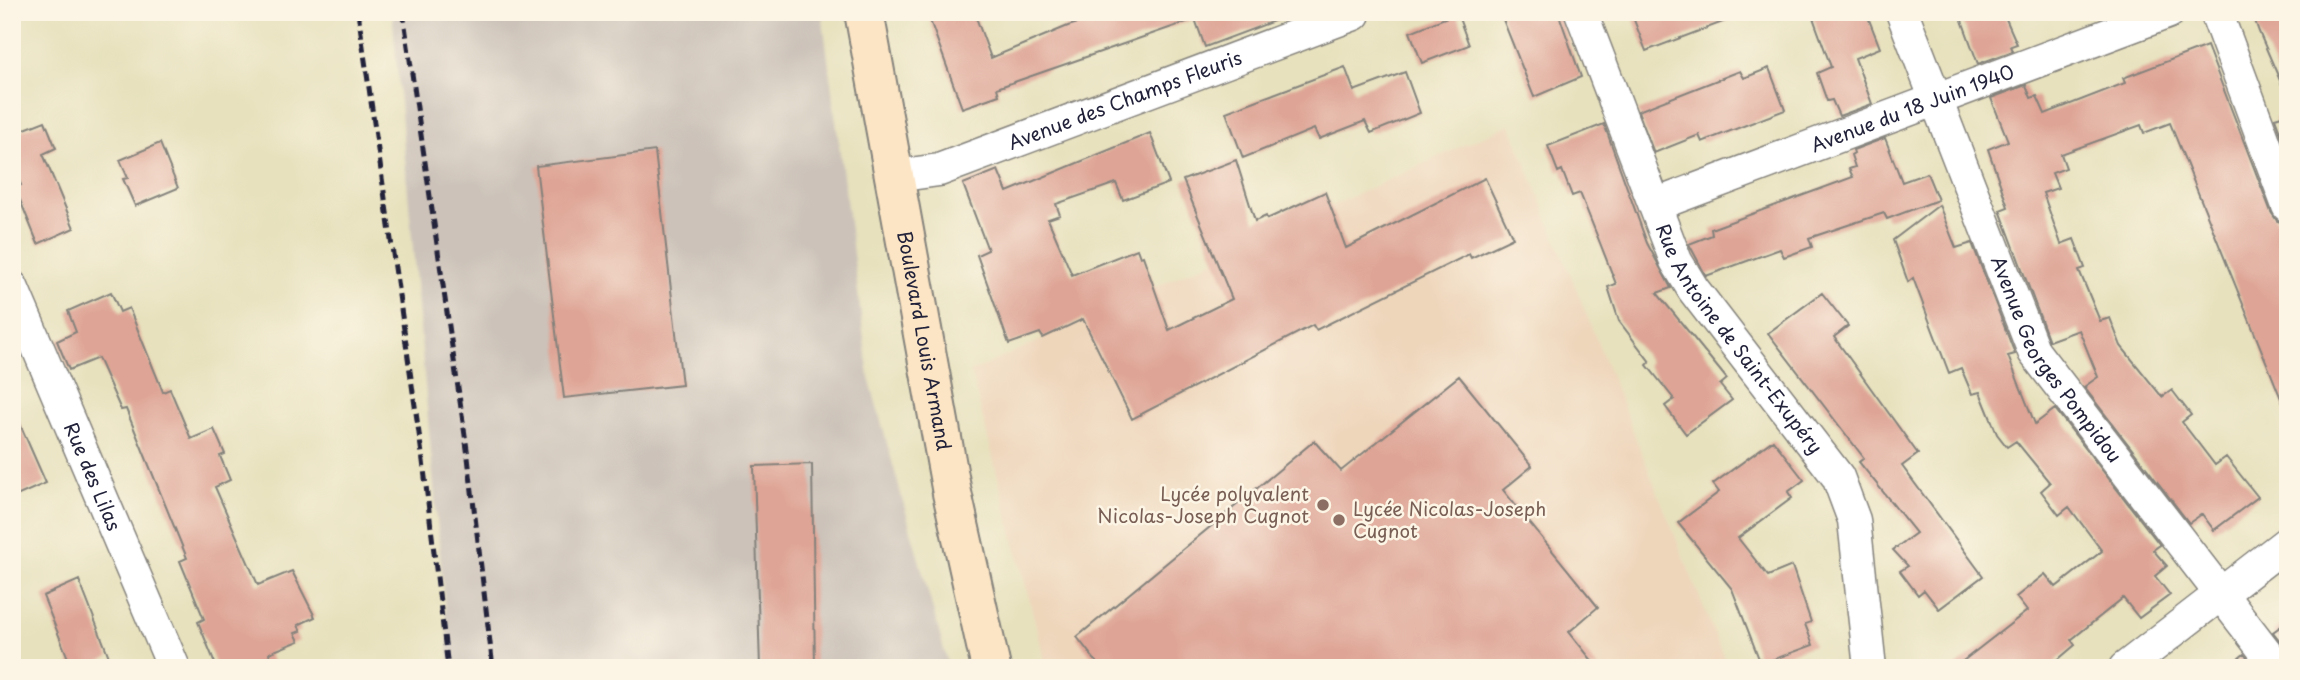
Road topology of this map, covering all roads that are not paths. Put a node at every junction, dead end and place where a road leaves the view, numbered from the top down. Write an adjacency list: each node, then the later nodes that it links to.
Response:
1 (864, 12): 8 (main road, Boulevard Louis Armand)
2 (1581, 12): 9 (street, Rue Antoine de Saint-Exupéry)
3 (1902, 12): 7 (street, Avenue Georges Pompidou)
4 (2169, 12): 7 (street, Avenue du 18 Juin 1940)
5 (2216, 12): 10 (street)
6 (1354, 14): 8 (street, Avenue des Champs Fleuris)
7 (1937, 101): 9 (street, Avenue du 18 Juin 1940); 13 (street, Avenue Georges Pompidou)
8 (895, 176): 15 (main road, Boulevard Louis Armand)
9 (1655, 205): 16 (street, Rue Antoine de Saint-Exupéry)
10 (2288, 206)
11 (12, 287): 14 (street, Rue des Lilas)
12 (2288, 542): 13 (street)
13 (2221, 593): 17 (street); 18 (street, Avenue Georges Pompidou)
14 (174, 668)
15 (991, 668)
16 (1870, 668)
17 (2125, 668)
18 (2278, 668)

